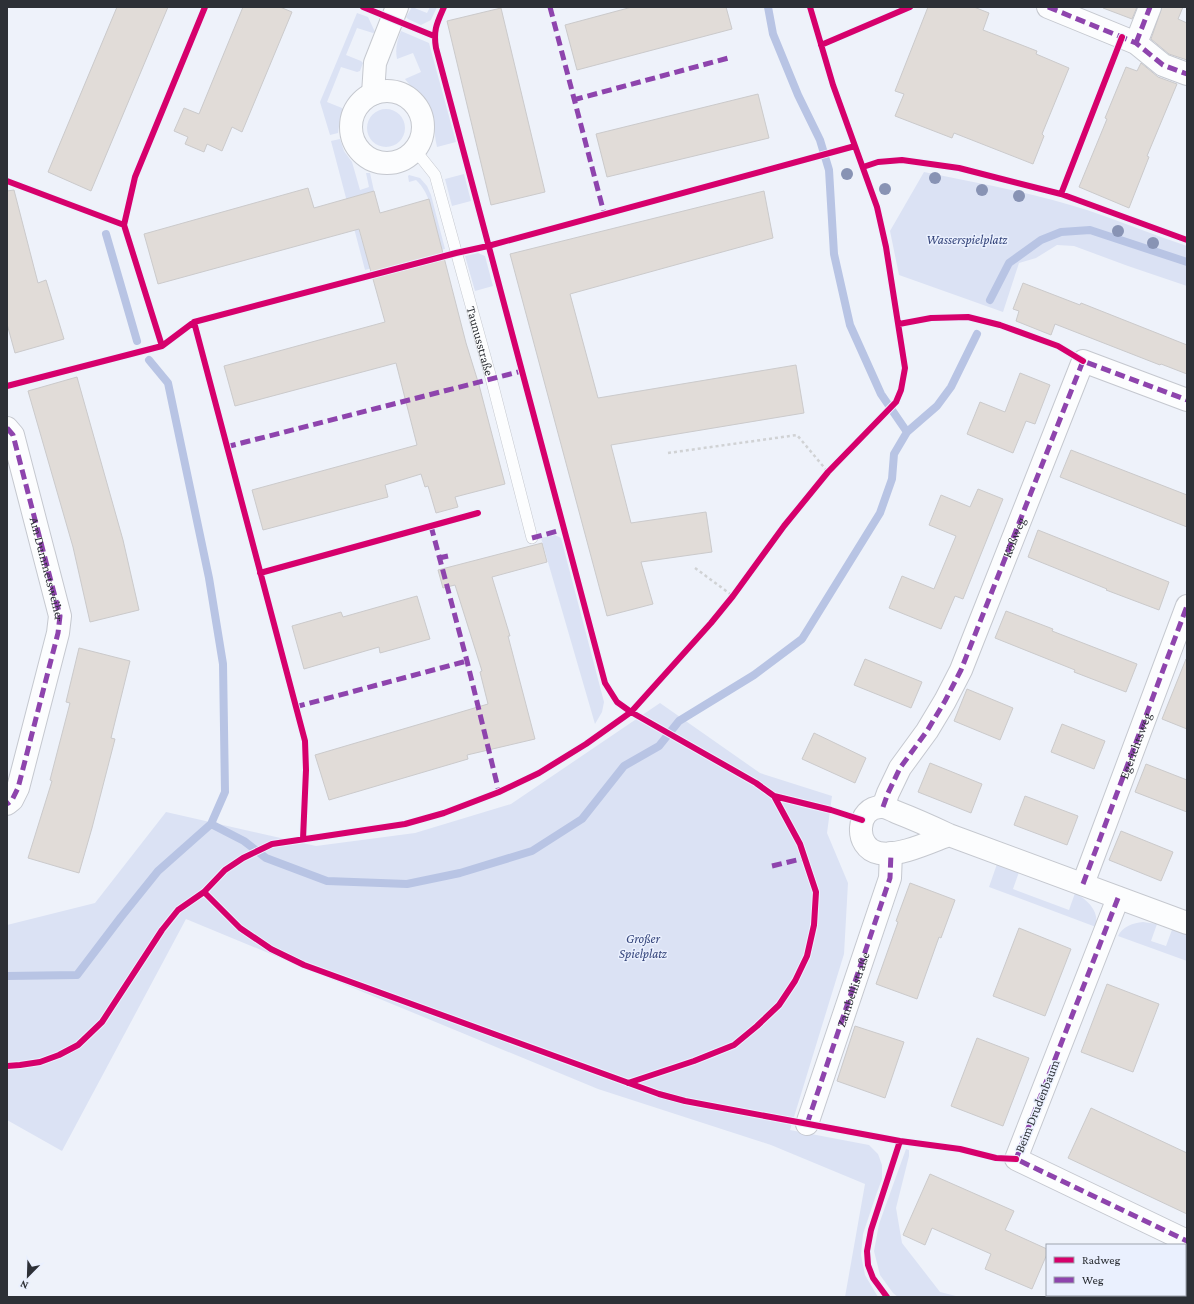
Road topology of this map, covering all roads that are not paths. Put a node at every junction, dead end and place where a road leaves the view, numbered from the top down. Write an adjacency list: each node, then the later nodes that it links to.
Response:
1 (397, 7): 6 (street)
2 (1048, 7): 4 (street)
3 (1150, 7): 4 (street)
4 (1136, 43): 5 (street)
5 (1187, 74)
6 (373, 94): 7 (street); 7 (street)
7 (415, 150): 10 (lane, Taunusstraße)
8 (1187, 400): 13 (street, Kößweg)
9 (7, 428): 12 (street, Am Dummetsweiher)
10 (532, 538)
11 (1187, 606): 16 (street, Egerichtsweg)
12 (7, 804)
13 (883, 807): 14 (street); 15 (street)
14 (949, 835): 15 (street); 16 (street)
15 (892, 853): 19 (street, Zambellistraße)
16 (1084, 884): 17 (street)
17 (1118, 898): 18 (street); 20 (street, Beim Drudenbaum)
18 (1187, 923)
19 (807, 1124)
20 (1187, 1241)

